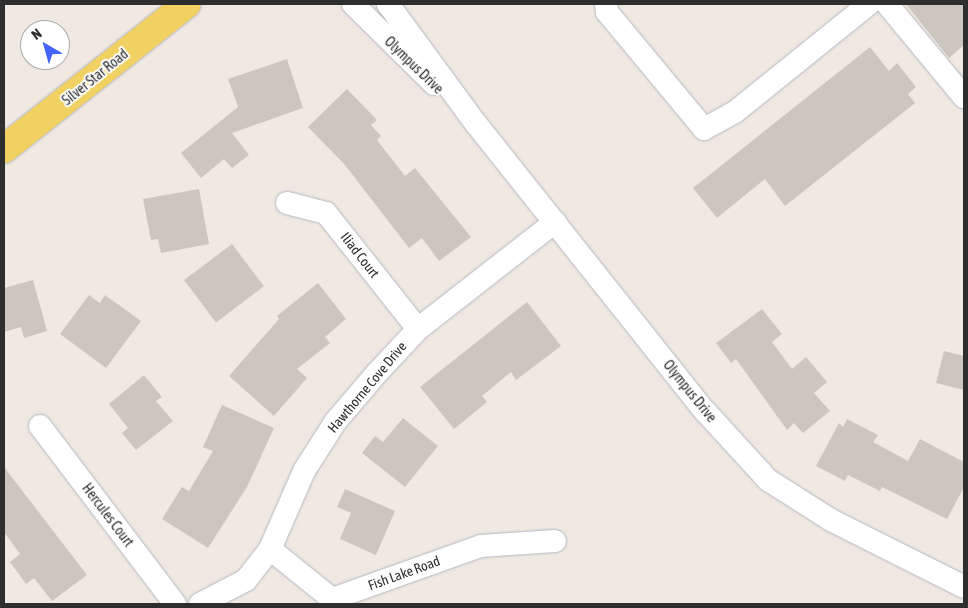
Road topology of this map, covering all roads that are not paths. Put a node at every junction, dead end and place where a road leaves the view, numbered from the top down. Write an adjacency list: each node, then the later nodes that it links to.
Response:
1 (187, 4): 9 (main road, Silver Star Road)
2 (354, 4): 8 (street, Olympus Drive)
3 (388, 4): 8 (street, Olympus Drive)
4 (606, 4): 5 (street)
5 (869, 4)
6 (887, 4): 7 (street)
7 (964, 97)
8 (477, 124): 11 (street, Olympus Drive)
9 (4, 150)
10 (287, 203): 12 (street, Iliad Court)
11 (555, 222): 12 (street, Hawthorne Cove Drive); 16 (street, Olympus Drive)
12 (418, 328): 15 (street, Hawthorne Cove Drive)
13 (40, 426): 17 (street, Hercules Court)
14 (555, 542): 15 (street, Fish Lake Road)
15 (270, 549): 18 (street, Hawthorne Cove Drive)
16 (964, 587)
17 (175, 604)
18 (200, 604)

